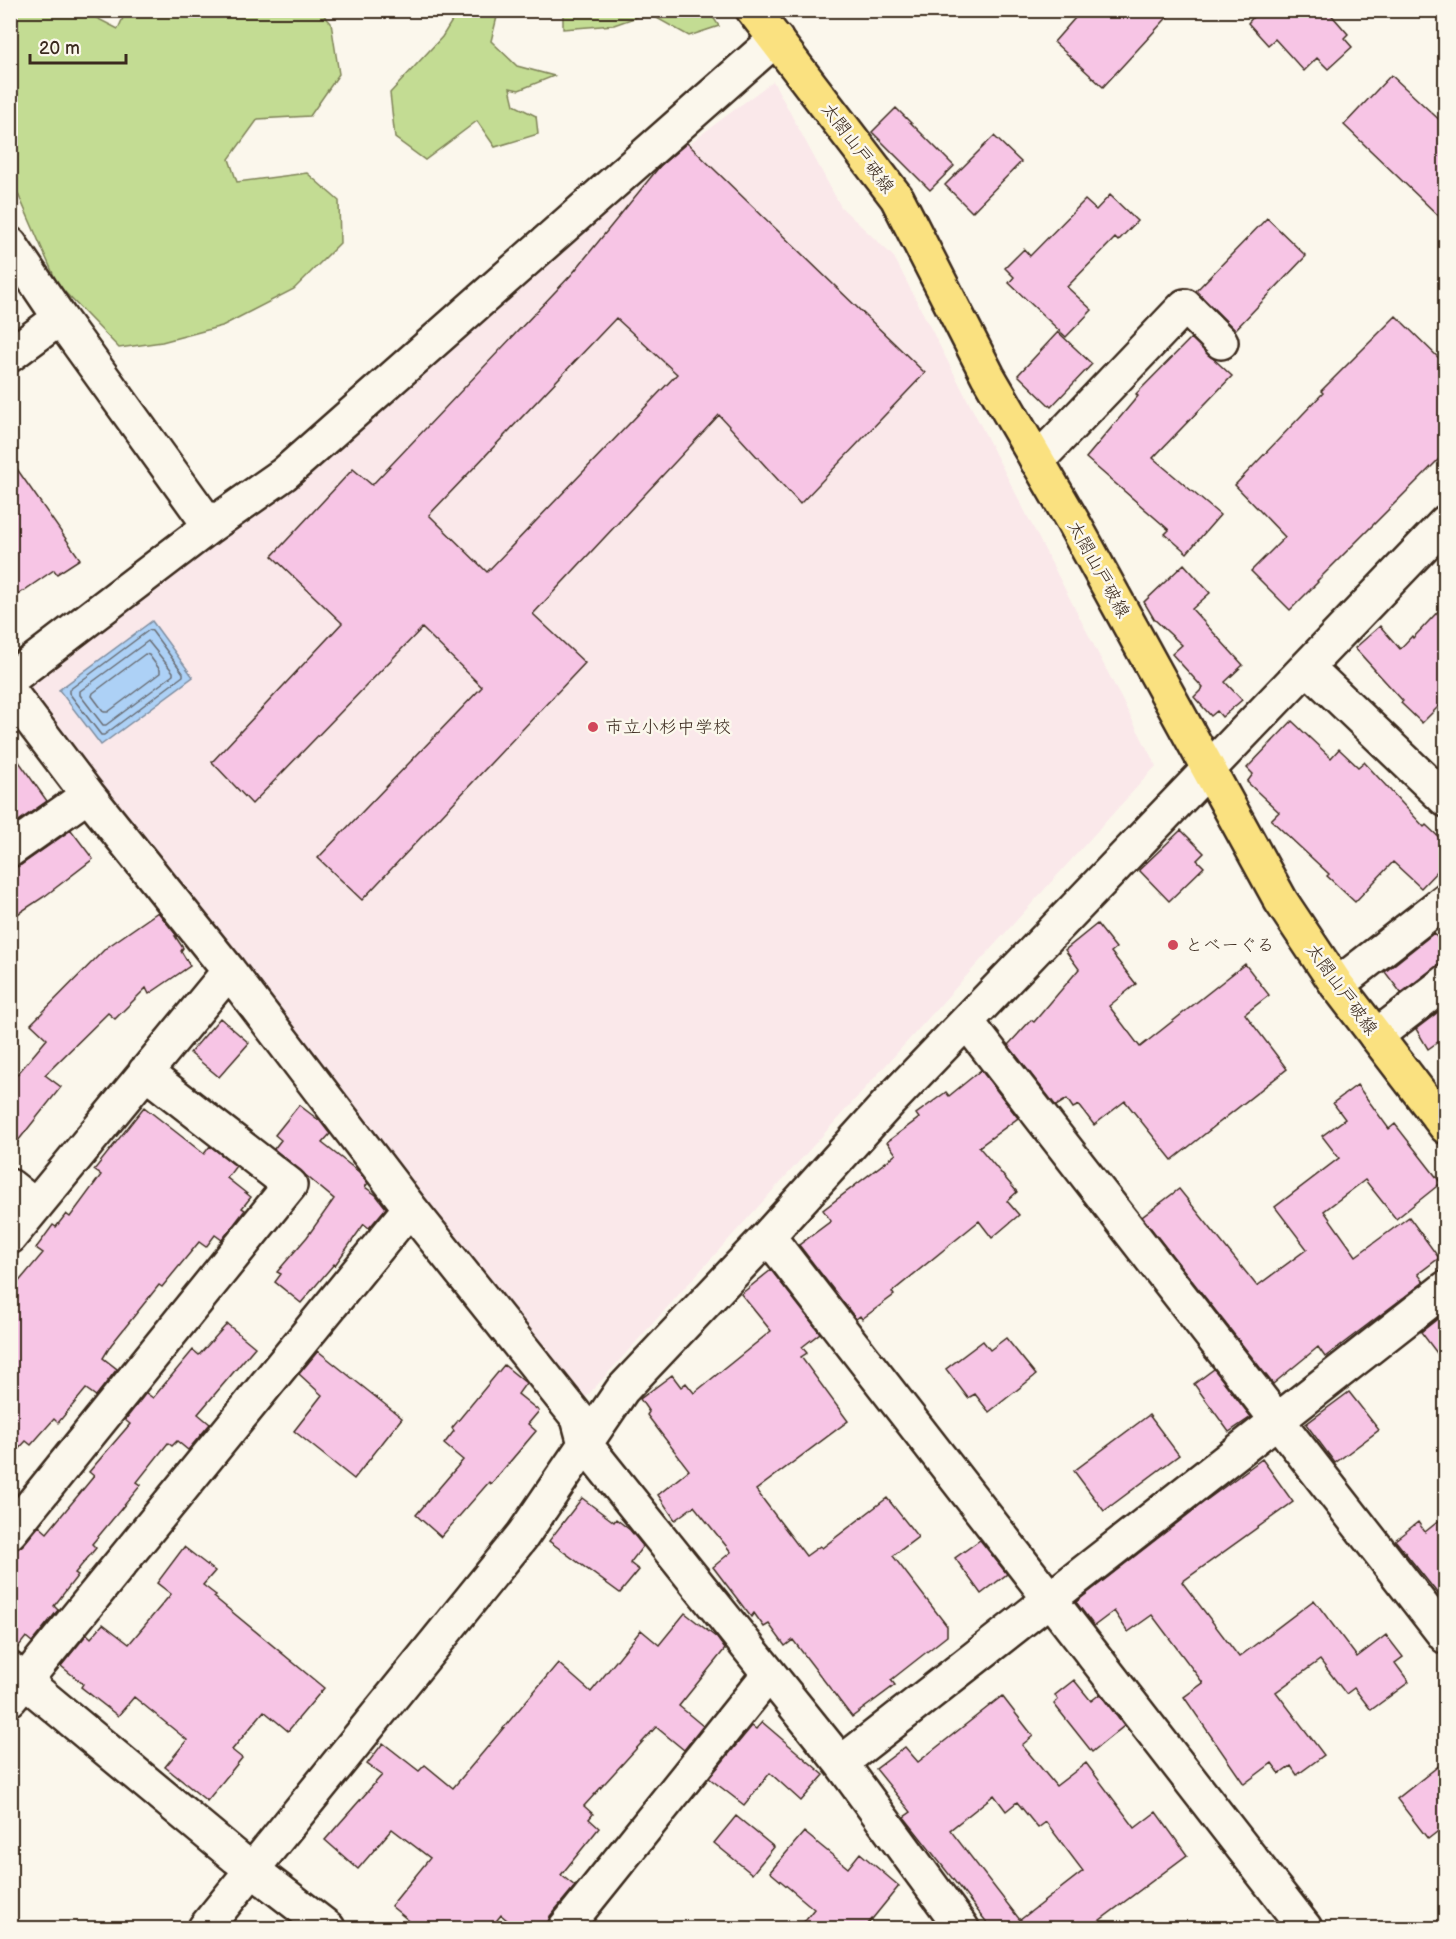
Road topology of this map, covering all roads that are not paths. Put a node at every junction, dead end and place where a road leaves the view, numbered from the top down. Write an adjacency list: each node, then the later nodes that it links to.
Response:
1 (753, 10): 2 (main road, 太閤山戸破線)
2 (776, 39): 7 (main road, 太閤山戸破線); 9 (street)
3 (10, 244): 4 (street)
4 (60, 318): 6 (street); 9 (street)
5 (1221, 342): 7 (street)
6 (10, 355)
7 (1037, 461): 13 (main road, 太閤山戸破線)
8 (1446, 522): 10 (street)
9 (210, 526): 11 (street)
10 (1307, 667): 13 (street); 15 (street)
11 (10, 679)
12 (10, 692): 14 (street)
13 (1209, 769): 20 (main road, 太閤山戸破線); 21 (street)
14 (88, 795): 16 (street); 18 (street)
15 (1446, 800)
16 (10, 850)
17 (1446, 900): 20 (street)
18 (229, 971): 23 (street); 26 (street)
19 (1446, 982): 22 (street)
20 (1337, 985): 22 (main road, 太閤山戸破線)
21 (967, 1022): 27 (street); 30 (street)
22 (1376, 1036): 24 (main road, 太閤山戸破線)
23 (145, 1072): 25 (street); 32 (street)
24 (1443, 1120)
25 (23, 1196): 28 (street)
26 (410, 1208): 31 (street); 36 (street)
27 (768, 1236): 31 (street); 33 (street)
28 (10, 1237)
29 (1446, 1288): 30 (street)
30 (1277, 1420): 33 (street); 34 (street)
31 (585, 1444): 35 (street); 38 (street)
32 (10, 1532)
33 (1050, 1599): 37 (street); 43 (street)
34 (1446, 1637)
35 (769, 1674): 37 (street); 42 (street)
36 (15, 1683): 38 (street)
37 (841, 1763): 39 (street)
38 (253, 1869): 40 (street); 41 (street)
39 (953, 1925)
40 (205, 1929)
41 (328, 1929)
42 (566, 1929)
43 (1305, 1929)

